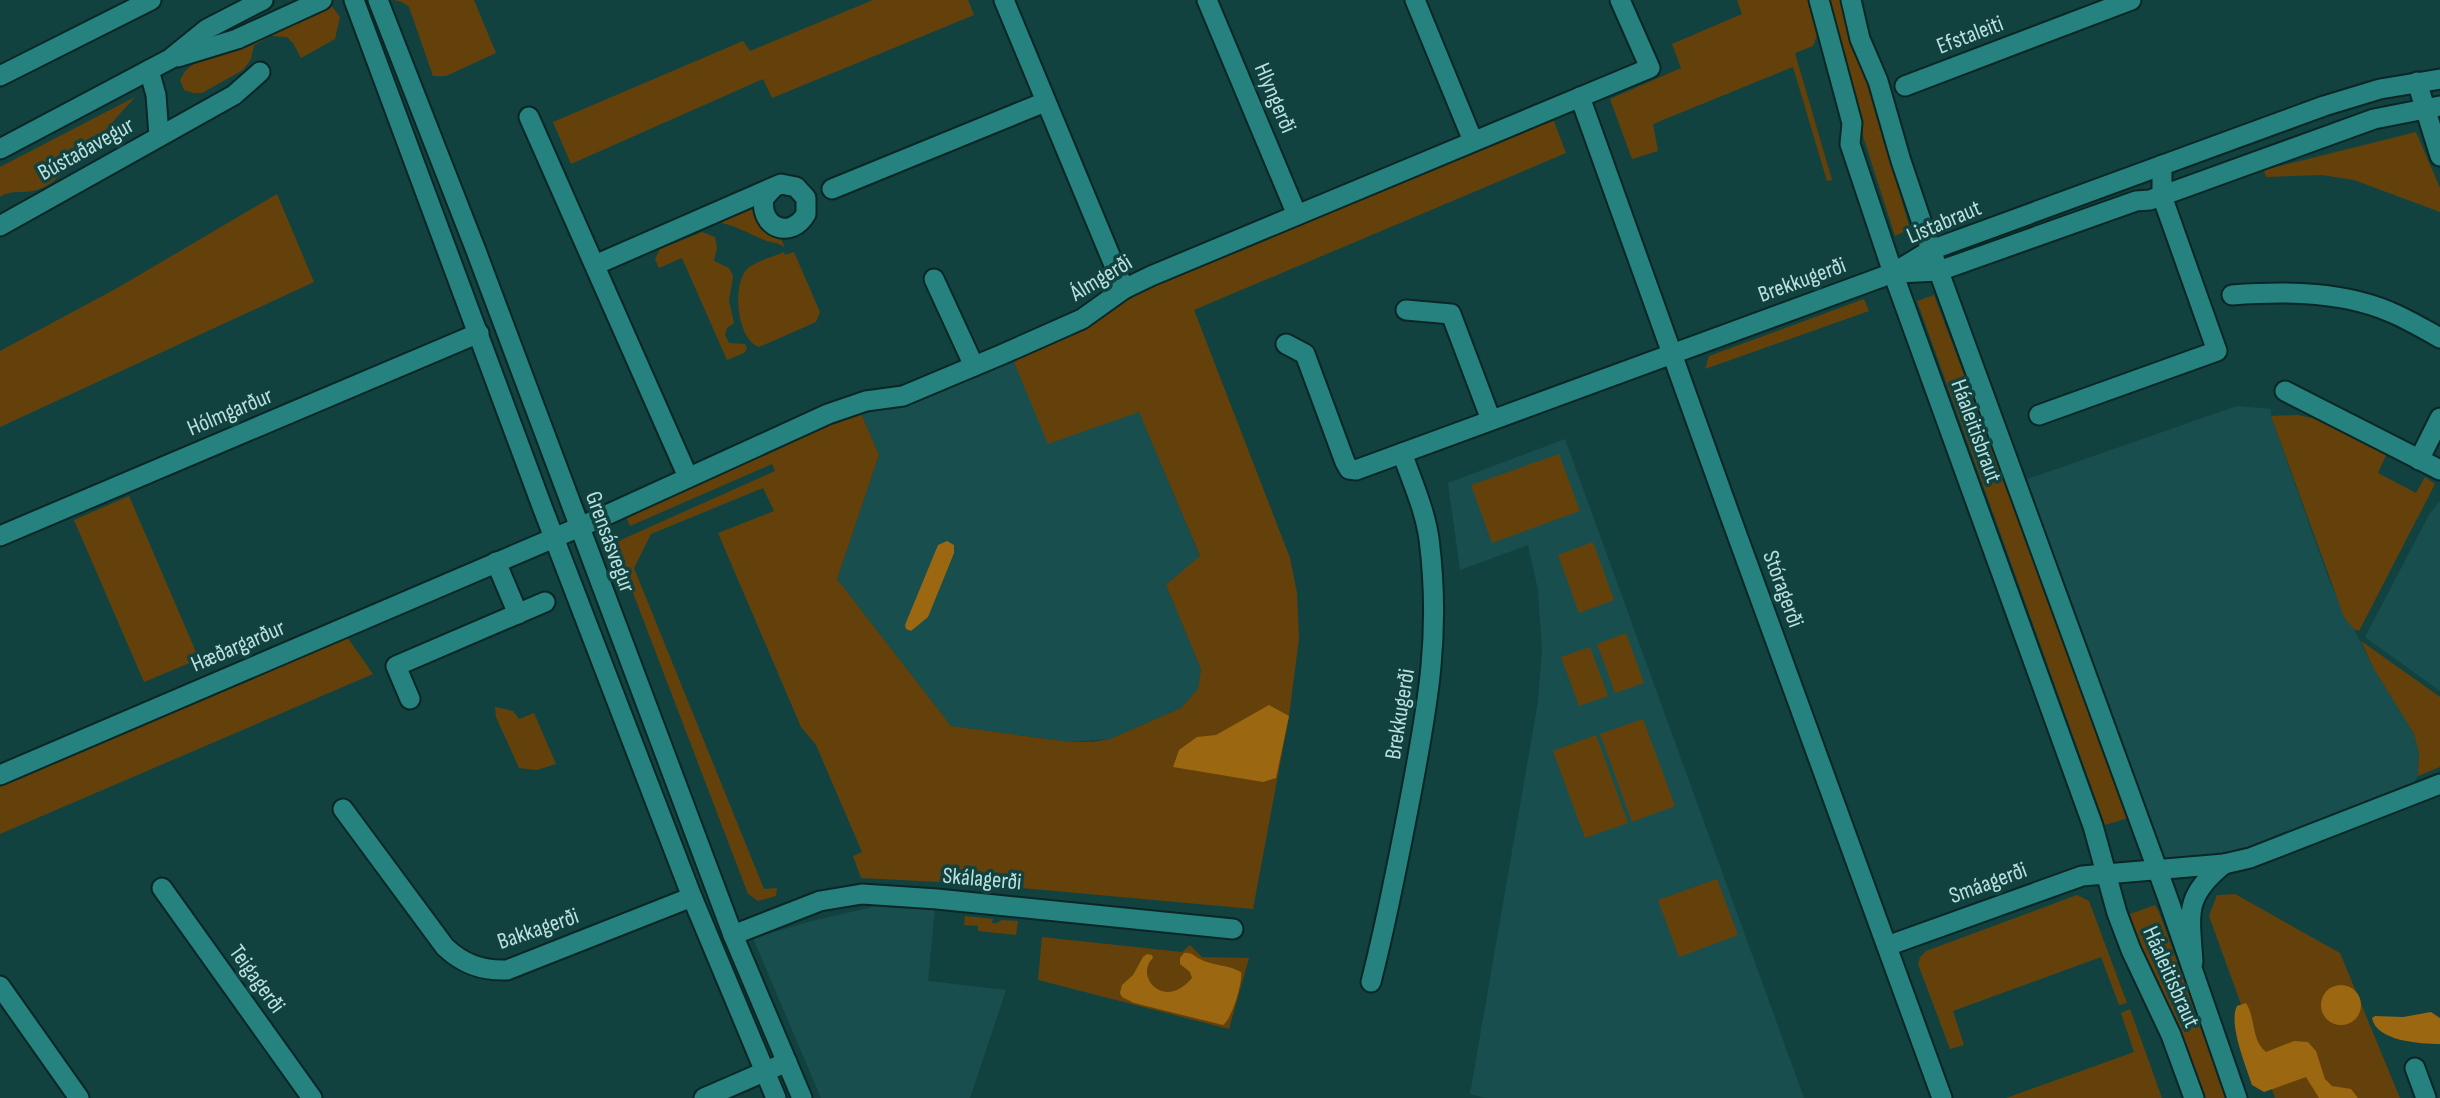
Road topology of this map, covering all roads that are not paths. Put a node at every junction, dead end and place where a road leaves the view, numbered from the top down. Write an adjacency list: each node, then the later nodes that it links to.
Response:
1 (151, 0): 16 (street)
2 (263, 0): 13 (street, Bústaðavegur)
3 (322, 0): 13 (street, Bústaðavegur)
4 (354, 0): 42 (street)
5 (378, 0): 55 (street, Grensásvegur)
6 (1004, 0): 21 (street)
7 (1207, 0): 32 (street, Hlyngerði)
8 (1415, 0): 25 (street)
9 (1620, 0): 20 (street, Álmgerði)
10 (1819, 0): 37 (street, Háaleitisbraut)
11 (1851, 0): 34 (street, Háaleitisbraut)
12 (2132, 0): 19 (street, Efstaleiti)
13 (170, 59): 14 (street, Bústaðavegur)
14 (149, 70): 24 (street, Bústaðavegur); 26 (street, Bústaðavegur)
15 (260, 72): 24 (street, Bústaðavegur)
16 (0, 76)
17 (2440, 79): 18 (street, Listabraut)
18 (2417, 82): 22 (street); 28 (street, Listabraut)
19 (1905, 86)
20 (1580, 97): 25 (street, Álmgerði); 45 (street, Stóragerði)
21 (1045, 102): 30 (street); 39 (street)
22 (2432, 107): 27 (street); 31 (street, Listabraut)
23 (530, 117): 35 (street)
24 (159, 136): 33 (street, Bústaðavegur)
25 (1473, 142): 32 (street, Álmgerði)
26 (0, 149)
27 (2440, 156)
28 (2162, 165): 31 (street); 34 (street, Listabraut)
29 (774, 187): 35 (street)
30 (832, 189)
31 (2162, 196): 36 (street, Listabraut); 48 (street)
32 (1297, 215): 39 (street, Álmgerði)
33 (0, 226)
34 (1931, 250): 36 (street, Háaleitisbraut); 37 (street, Listabraut)
35 (595, 265): 54 (street)
36 (1939, 271): 37 (street, Listabraut); 66 (street, Háaleitisbraut)
37 (1893, 273): 45 (street, Brekkugerði); 67 (street, Háaleitisbraut)
38 (934, 279): 46 (street)
39 (1124, 289): 46 (street, Álmgerði)
40 (2232, 295): 43 (street)
41 (1406, 310): 50 (street)
42 (479, 333): 56 (street, Hólmgarður); 57 (street)
43 (2440, 338)
44 (1286, 344): 51 (street, Brekkugerði)
45 (1672, 354): 50 (street, Brekkugerði); 72 (street, Stóragerði)
46 (974, 366): 54 (street, Álmgerði)
47 (2285, 391): 52 (street)
48 (2039, 415)
49 (2440, 418): 52 (street)
50 (1491, 420): 51 (street, Brekkugerði)
51 (1402, 453): 74 (street, Brekkugerði)
52 (2419, 460): 53 (street)
53 (2440, 470)
54 (688, 477): 55 (street, Álmgerði)
55 (578, 527): 57 (street, Hæðargarður); 71 (street, Grensásvegur)
56 (0, 536)
57 (555, 537): 58 (street, Hæðargarður); 69 (street)
58 (496, 562): 60 (street); 62 (street, Hæðargarður)
59 (545, 602): 60 (street)
60 (518, 614): 61 (street)
61 (410, 699)
62 (0, 775)
63 (2440, 784): 65 (street)
64 (343, 809): 69 (street, Bakkagerði)
65 (2224, 864): 66 (street); 73 (street, Háaleitisbraut)
66 (2157, 869): 67 (street); 73 (street, Háaleitisbraut)
67 (2107, 874): 72 (street, Smáagerði); 85 (street, Háaleitisbraut)
68 (162, 887): 80 (street, Teigagerði)
69 (692, 897): 78 (street)
70 (1233, 929): 71 (street, Skálagerði)
71 (733, 935): 76 (street, Grensásvegur)
72 (1887, 946): 84 (street, Stóragerði)
73 (2194, 974): 86 (street, Háaleitisbraut)
74 (1371, 982)
75 (0, 986): 79 (street)
76 (787, 1062): 78 (street); 83 (street, Grensásvegur)
77 (2415, 1068): 87 (street)
78 (765, 1072): 81 (street); 82 (street)
79 (79, 1098)
80 (312, 1098)
81 (704, 1098)
82 (776, 1098)
83 (802, 1098)
84 (1942, 1098)
85 (2194, 1098)
86 (2237, 1098)
87 (2426, 1098)

